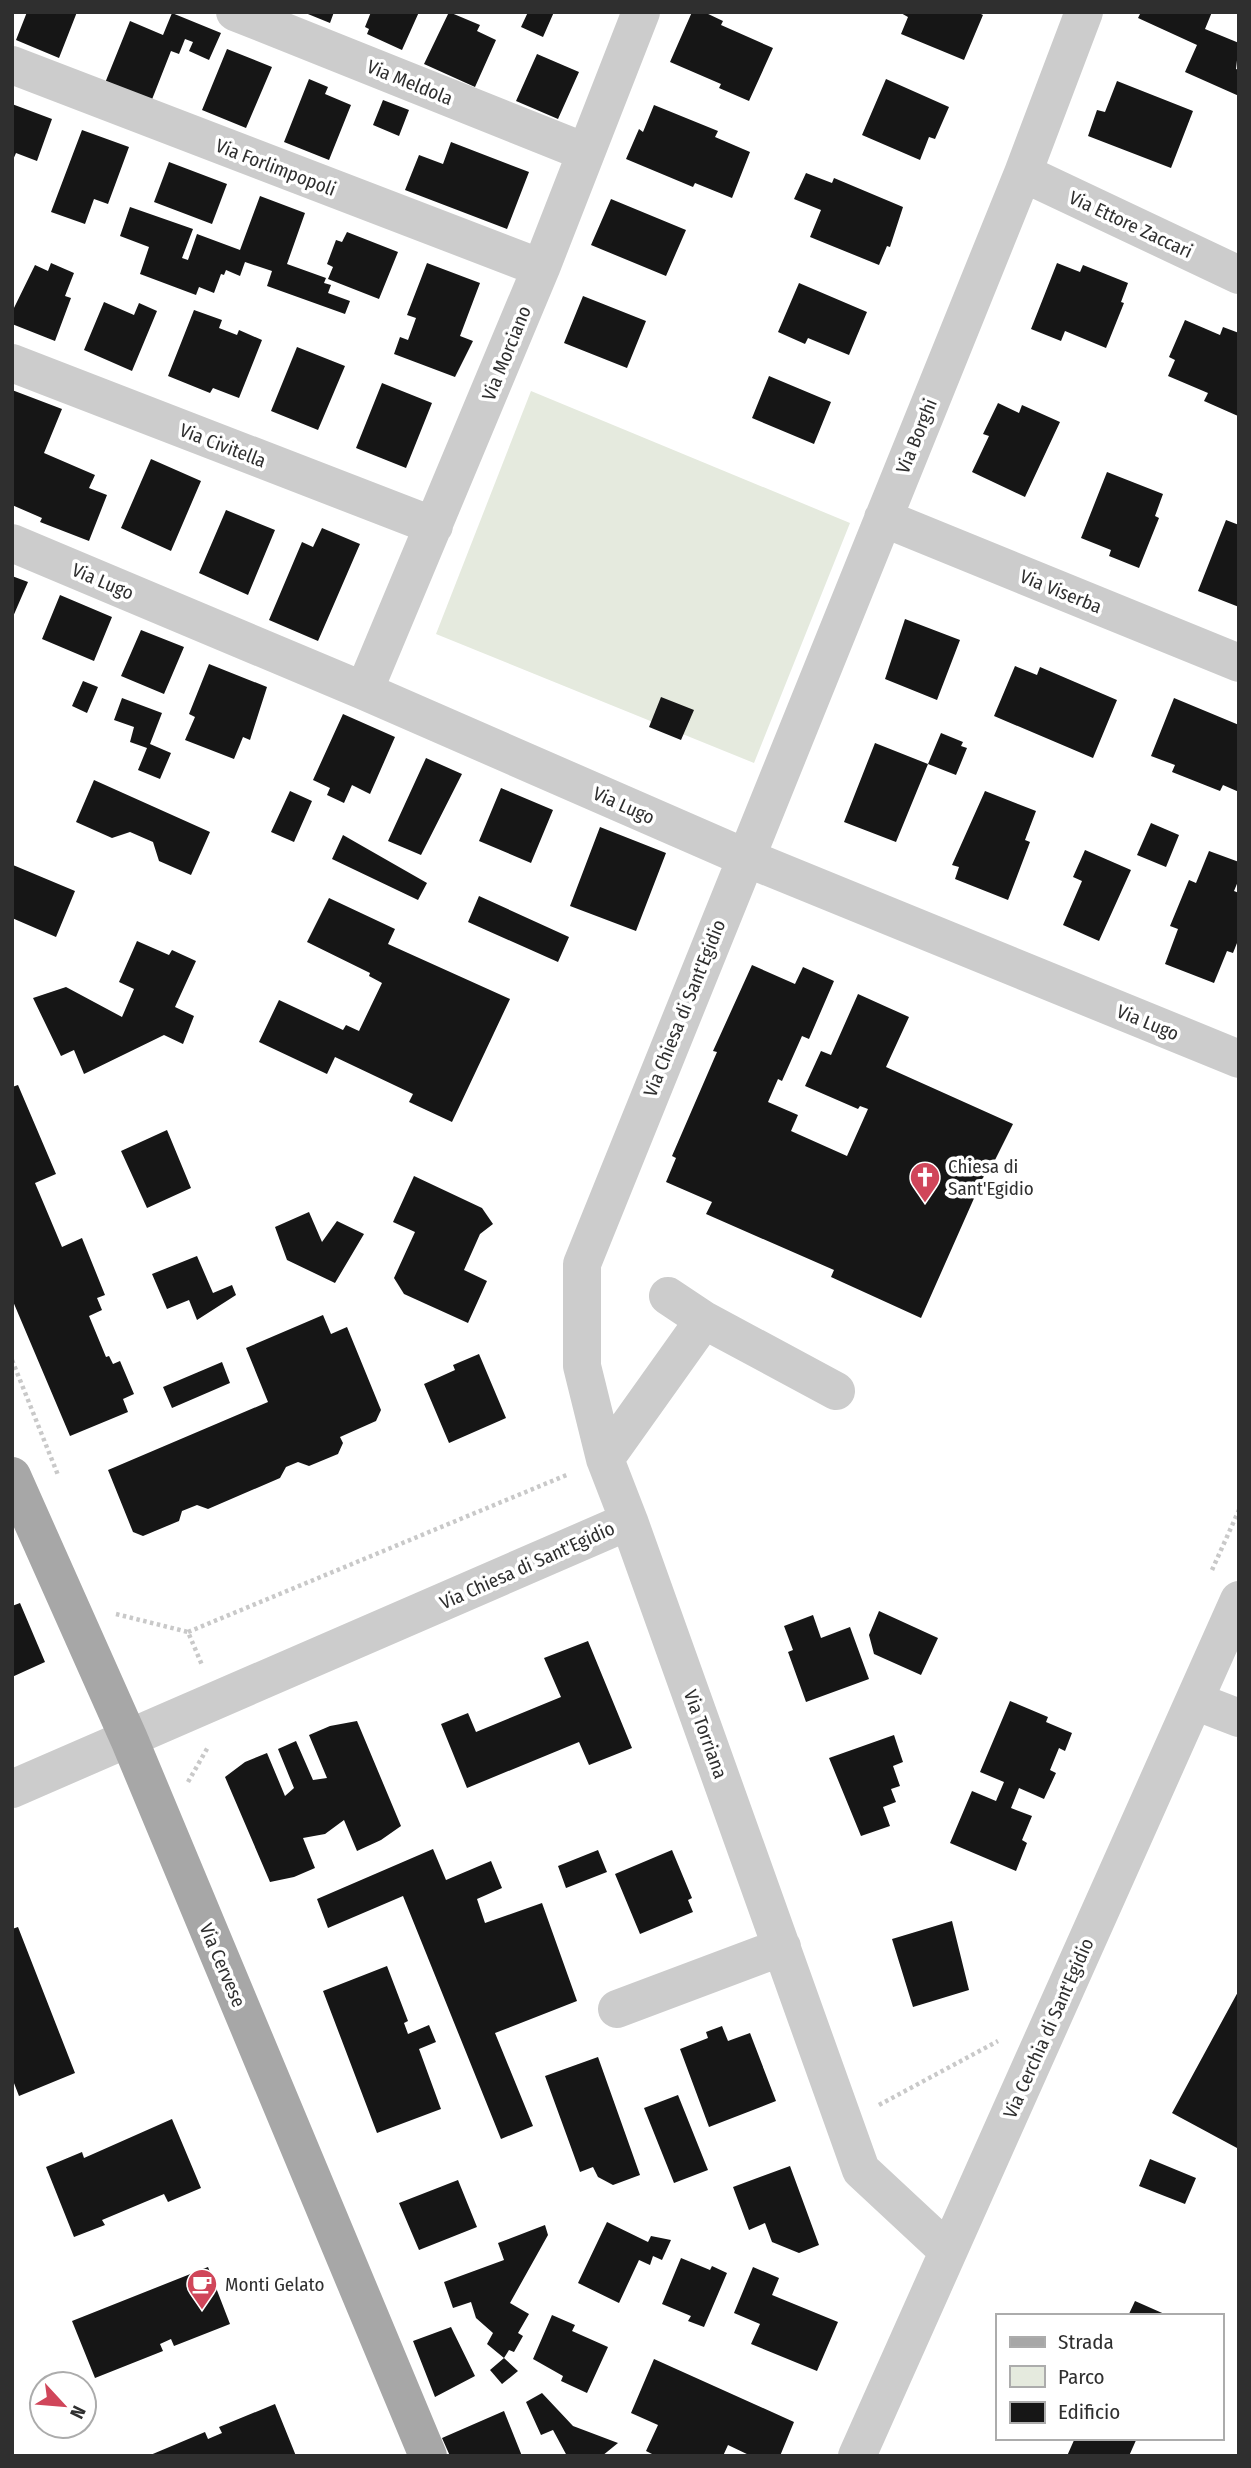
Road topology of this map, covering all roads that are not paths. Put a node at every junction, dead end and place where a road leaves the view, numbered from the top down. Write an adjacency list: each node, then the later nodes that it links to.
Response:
1 (235, 12): 5 (street, Via Meldola)
2 (641, 12): 5 (street, Via Morciano)
3 (1084, 12): 6 (street, Via Borghi)
4 (12, 65): 7 (street, Via Forlimpopoli)
5 (585, 152): 7 (street, Via Morciano)
6 (1023, 173): 8 (street, Via Ettore Zaccari); 10 (street, Via Borghi)
7 (541, 268): 11 (street, Via Morciano)
8 (1239, 275)
9 (12, 363): 11 (street, Via Civitella)
10 (883, 518): 13 (street, Via Viserba); 15 (street, Via Borghi)
11 (434, 526): 14 (street, Via Morciano)
12 (12, 543): 14 (street, Via Lugo)
13 (1239, 663)
14 (364, 691): 15 (street, Via Lugo)
15 (744, 858): 16 (street, Via Lugo); 20 (street, Via Chiesa di Sant'Egidio)
16 (1239, 1059)
17 (668, 1296): 18 (street)
18 (704, 1320): 19 (street); 20 (street)
19 (836, 1391)
20 (604, 1459): 22 (street, Via Chiesa di Sant'Egidio)
21 (12, 1476): 26 (main road, Via Cervese)
22 (629, 1521): 26 (street, Via Chiesa di Sant'Egidio); 28 (street, Via Torriana)
23 (1239, 1600): 24 (street, Via Cerchia di Sant'Egidio)
24 (1195, 1701): 25 (street); 30 (street, Via Cerchia di Sant'Egidio)
25 (1239, 1718)
26 (129, 1739): 27 (street, Via Chiesa di Sant'Egidio); 31 (main road, Via Cervese)
27 (12, 1789)
28 (782, 1947): 29 (street); 30 (street, Via Torriana)
29 (617, 2009)
30 (948, 2251): 32 (street, Via Cerchia di Sant'Egidio)
31 (428, 2456)
32 (857, 2456)

